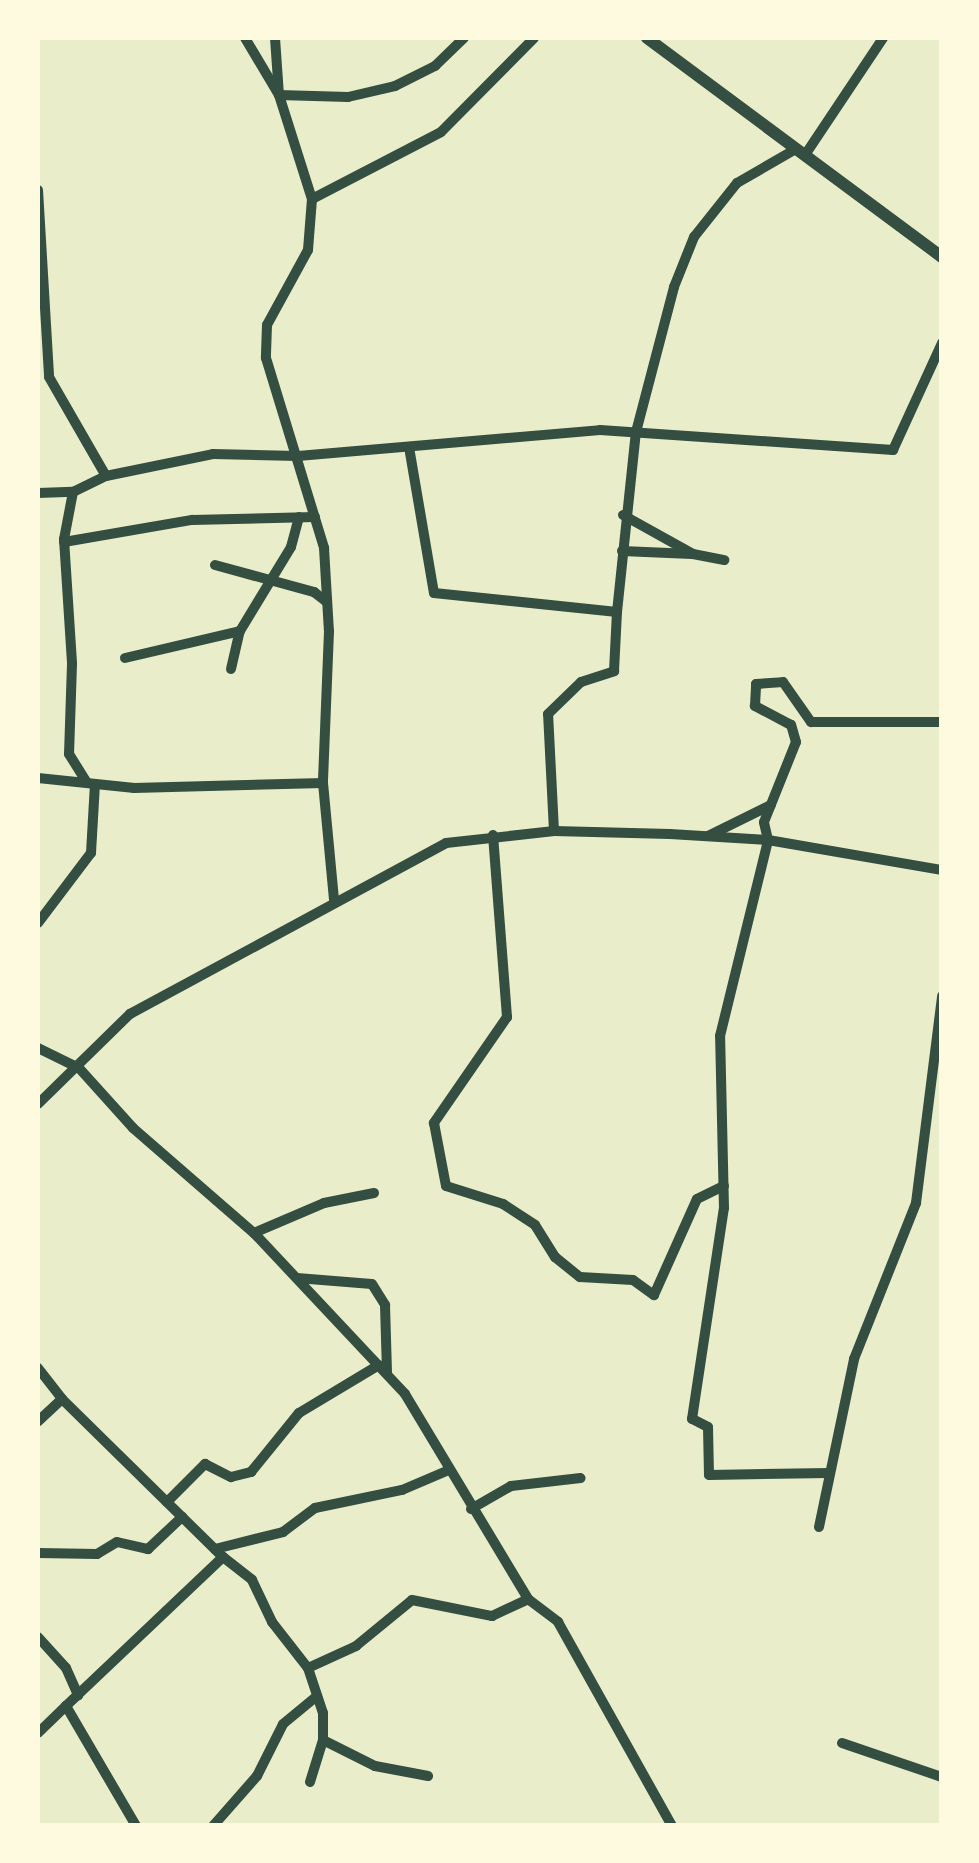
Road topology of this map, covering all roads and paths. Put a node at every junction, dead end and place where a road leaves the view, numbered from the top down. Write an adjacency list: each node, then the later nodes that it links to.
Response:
1 (245, 38): 7 (street)
2 (275, 38): 7 (street)
3 (464, 38): 7 (street)
4 (534, 38): 10 (street)
5 (883, 38): 8 (street)
6 (651, 39): 8 (street)
7 (279, 96): 10 (street)
8 (800, 152): 11 (street); 13 (street)
9 (38, 190): 16 (street)
10 (312, 198): 15 (street)
11 (942, 257)
12 (942, 343): 13 (street)
13 (636, 432): 14 (street); 19 (street)
14 (409, 447): 15 (street); 29 (street)
15 (298, 456): 16 (street); 21 (street)
16 (106, 476): 17 (street)
17 (73, 492): 18 (street); 22 (street)
18 (38, 493)
19 (624, 515): 23 (street); 24 (street)
20 (298, 517): 21 (street); 22 (street); 27 (street)
21 (315, 517): 28 (street)
22 (64, 542): 36 (street)
23 (622, 551): 24 (street); 29 (street)
24 (693, 554): 25 (street)
25 (724, 560)
26 (215, 566): 27 (street)
27 (268, 582): 28 (street); 30 (street)
28 (327, 602): 35 (street)
29 (616, 612): 38 (street)
30 (240, 631): 31 (street); 32 (street)
31 (125, 658)
32 (231, 669)
33 (942, 722): 37 (street)
34 (38, 778): 36 (street)
35 (324, 783): 36 (street); 43 (street)
36 (91, 784): 44 (street)
37 (771, 806): 40 (street); 41 (street)
38 (554, 831): 39 (street); 40 (street)
39 (493, 835): 43 (street); 49 (street)
40 (707, 836): 41 (street)
41 (768, 840): 42 (street); 49 (street)
42 (941, 867)
43 (334, 899): 47 (street)
44 (38, 923)
45 (942, 996): 58 (street)
46 (38, 1048): 47 (street)
47 (79, 1068): 48 (street); 51 (street)
48 (38, 1104)
49 (724, 1186): 58 (street)
50 (374, 1193): 51 (street)
51 (254, 1233): 52 (street)
52 (297, 1278): 54 (street); 54 (street)
53 (38, 1368): 55 (street)
54 (383, 1370): 57 (street); 60 (street)
55 (62, 1398): 56 (street); 60 (street)
56 (38, 1421)
57 (449, 1470): 61 (street); 65 (street)
58 (830, 1473): 63 (street)
59 (581, 1478): 61 (street)
60 (167, 1502): 62 (street)
61 (471, 1508): 66 (street)
62 (182, 1517): 64 (street); 65 (street)
63 (819, 1526)
64 (38, 1553)
65 (219, 1553): 68 (street); 69 (street)
66 (528, 1600): 68 (street); 80 (street)
67 (38, 1637): 69 (street)
68 (308, 1668): 70 (street)
69 (78, 1695): 71 (street)
70 (317, 1696): 73 (street); 79 (street)
71 (66, 1706): 72 (street); 78 (street)
72 (38, 1733)
73 (323, 1740): 75 (street); 77 (street)
74 (842, 1743): 76 (street)
75 (428, 1776)
76 (942, 1777)
77 (310, 1782)
78 (136, 1826)
79 (212, 1826)
80 (672, 1826)

